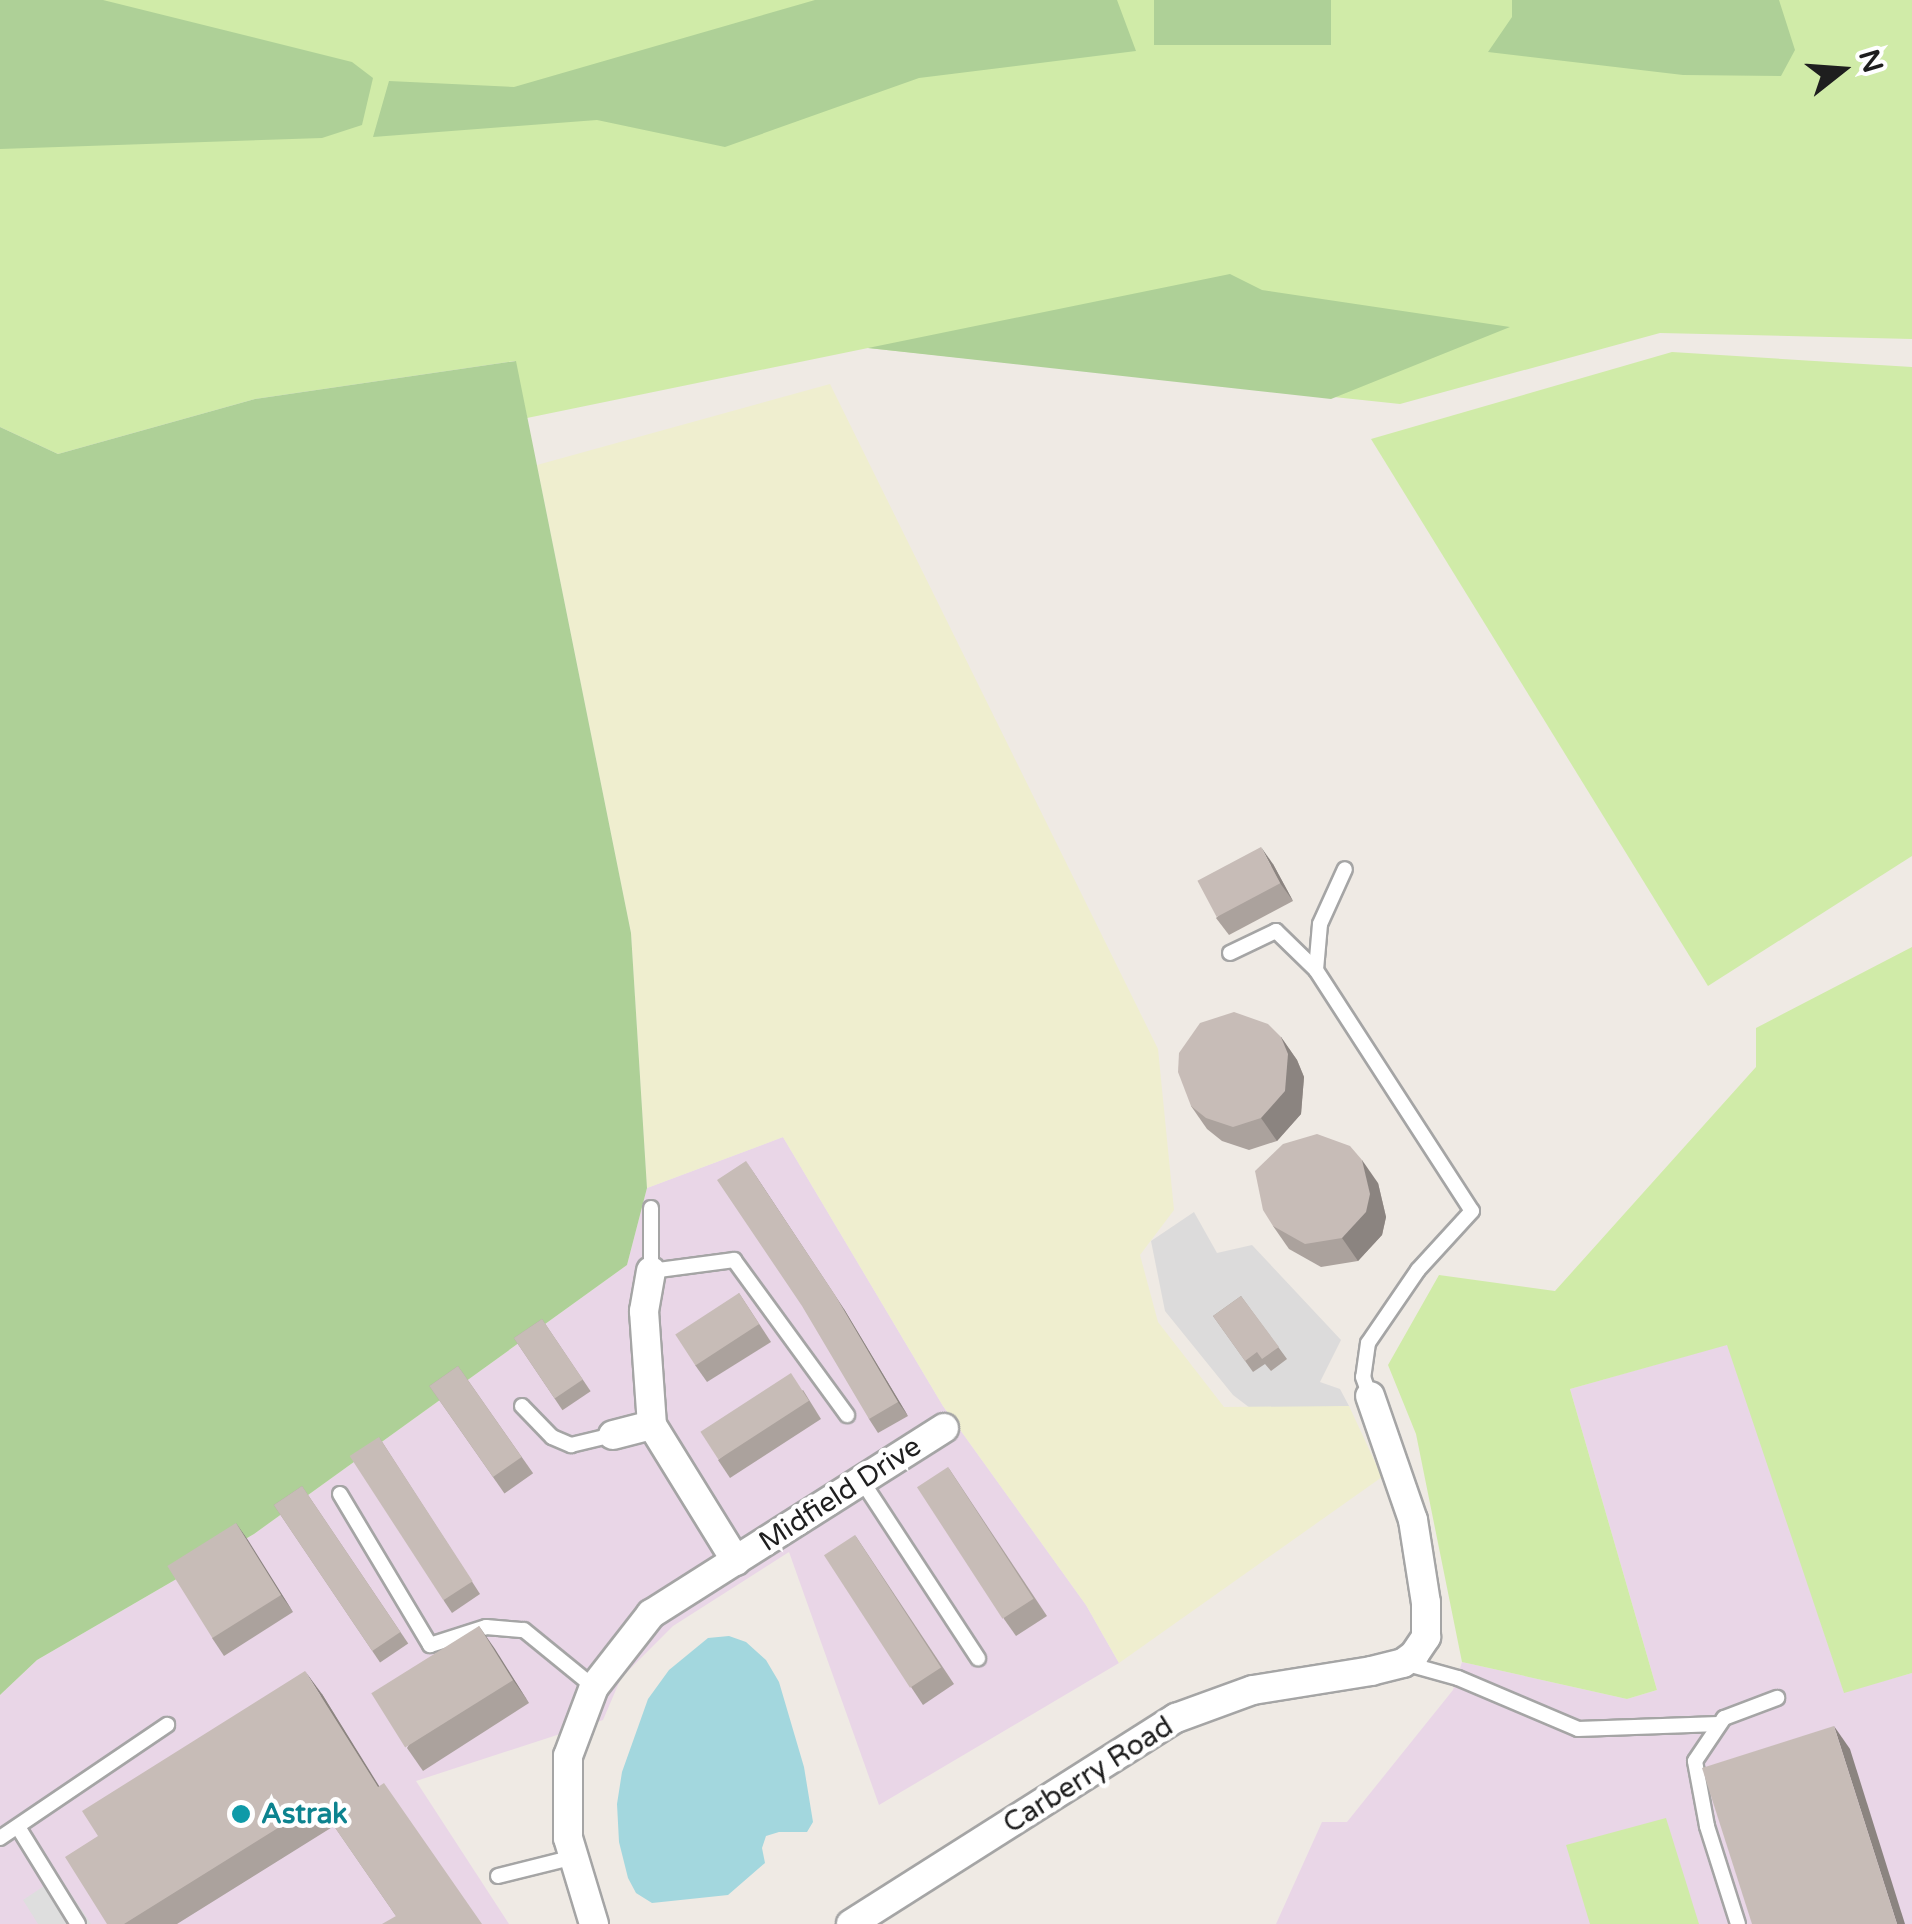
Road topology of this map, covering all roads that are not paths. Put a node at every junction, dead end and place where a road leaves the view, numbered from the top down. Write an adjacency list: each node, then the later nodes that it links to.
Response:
1 (1346, 868): 3 (lane)
2 (1230, 952): 3 (lane)
3 (1316, 970): 6 (lane)
4 (651, 1208): 5 (lane)
5 (652, 1271): 8 (lane); 9 (street, Midfield Drive)
6 (1370, 1396): 16 (street)
7 (522, 1406): 11 (lane)
8 (847, 1416)
9 (652, 1425): 11 (street); 14 (street, Midfield Drive)
10 (944, 1428): 12 (street, Midfield Drive)
11 (613, 1435)
12 (862, 1481): 14 (street, Midfield Drive); 15 (lane)
13 (340, 1494): 17 (lane)
14 (736, 1560): 17 (street, Midfield Drive)
15 (978, 1658)
16 (1404, 1663): 19 (lane); 27 (street, Carberry Road)
17 (594, 1686): 23 (street, Midfield Drive)
18 (1776, 1698): 19 (lane)
19 (1720, 1724): 28 (lane)
20 (167, 1725): 21 (lane)
21 (18, 1827): 22 (lane); 25 (lane)
22 (0, 1838)
23 (574, 1857): 24 (lane); 26 (street, Midfield Drive)
24 (498, 1876)
25 (78, 1924)
26 (594, 1924)
27 (851, 1924)
28 (1738, 1924)

